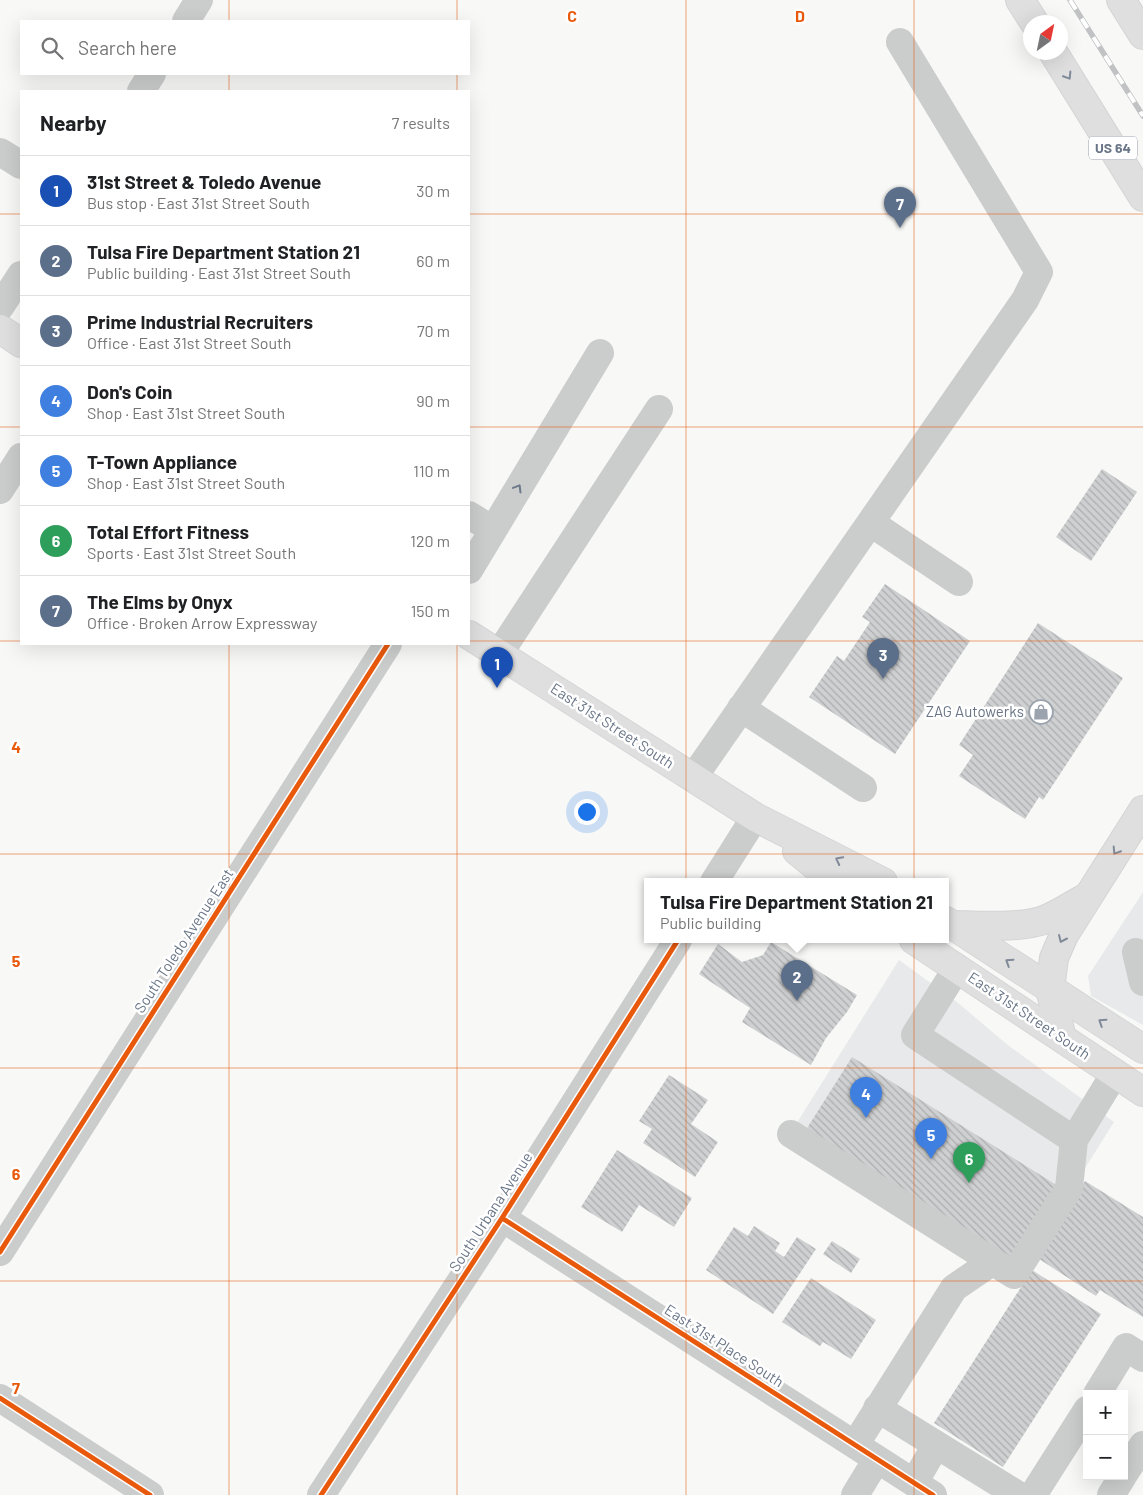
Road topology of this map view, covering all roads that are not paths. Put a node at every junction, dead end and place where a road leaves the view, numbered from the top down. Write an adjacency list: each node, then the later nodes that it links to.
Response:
1 (199, 0): 5 (street)
2 (1020, 0): 4 (main road)
3 (1121, 0): 6 (main road)
4 (1030, 15)
5 (187, 20)
6 (1143, 35)
7 (900, 42): 23 (street)
8 (1058, 60): 13 (main road, US 64, one-way to 13)
9 (151, 75): 10 (street)
10 (142, 90)
11 (0, 152): 12 (street)
12 (20, 164)
13 (1143, 197)
14 (20, 277): 15 (street)
15 (0, 307)
16 (0, 329): 17 (main road)
17 (20, 342)
18 (600, 352): 24 (street, one-way to 18)
19 (659, 409): 29 (street)
20 (20, 458): 21 (street)
21 (0, 490)
22 (470, 516): 24 (street)
23 (871, 523): 26 (street); 30 (street)
24 (493, 530): 25 (street)
25 (470, 568)
26 (959, 582)
27 (470, 636): 29 (main road, East 31st Street South)
28 (387, 645): 54 (street, South Toledo Avenue East)
29 (499, 654): 31 (main road, East 31st Street South)
30 (741, 708): 31 (street); 32 (street)
31 (693, 778): 34 (main road, East 31st Street South)
32 (863, 788)
33 (1143, 810): 38 (main road, one-way to 38)
34 (755, 817): 35 (street); 36 (main road, East 31st Street South); 37 (main road, East 31st Street South, one-way to 34)
35 (717, 878)
36 (830, 878)
37 (875, 878)
38 (1086, 897): 39 (main road); 46 (main road, one-way to 46)
39 (949, 923)
40 (949, 924): 46 (main road, one-way to 40)
41 (676, 943): 53 (street, South Urbana Avenue)
42 (919, 943): 44 (main road, East 31st Street South)
43 (1136, 952): 45 (street)
44 (957, 968): 47 (main road, East 31st Street South); 52 (street)
45 (1143, 982)
46 (1050, 989): 47 (main road); 48 (main road, one-way to 46)
47 (1062, 1038): 49 (main road, East 31st Street South)
48 (1143, 1049)
49 (1115, 1073): 50 (main road, East 31st Street South); 52 (street)
50 (1143, 1092)
51 (791, 1134): 55 (street)
52 (1074, 1140): 55 (street)
53 (502, 1218): 63 (street, East 31st Place South); 68 (street, South Urbana Avenue)
54 (0, 1252)
55 (992, 1262): 59 (street)
56 (1143, 1358): 57 (street)
57 (1099, 1390)
58 (0, 1398): 67 (street)
59 (877, 1408): 62 (street); 63 (street)
60 (1083, 1416): 71 (street)
61 (1143, 1444): 64 (street)
62 (936, 1445): 66 (street); 70 (street)
63 (866, 1452): 66 (street, East 31st Place South); 69 (street)
64 (1128, 1467)
65 (1120, 1480): 72 (street)
66 (924, 1489)
67 (150, 1495)
68 (321, 1495)
69 (855, 1495)
70 (1018, 1495)
71 (1033, 1495)
72 (1111, 1495)

